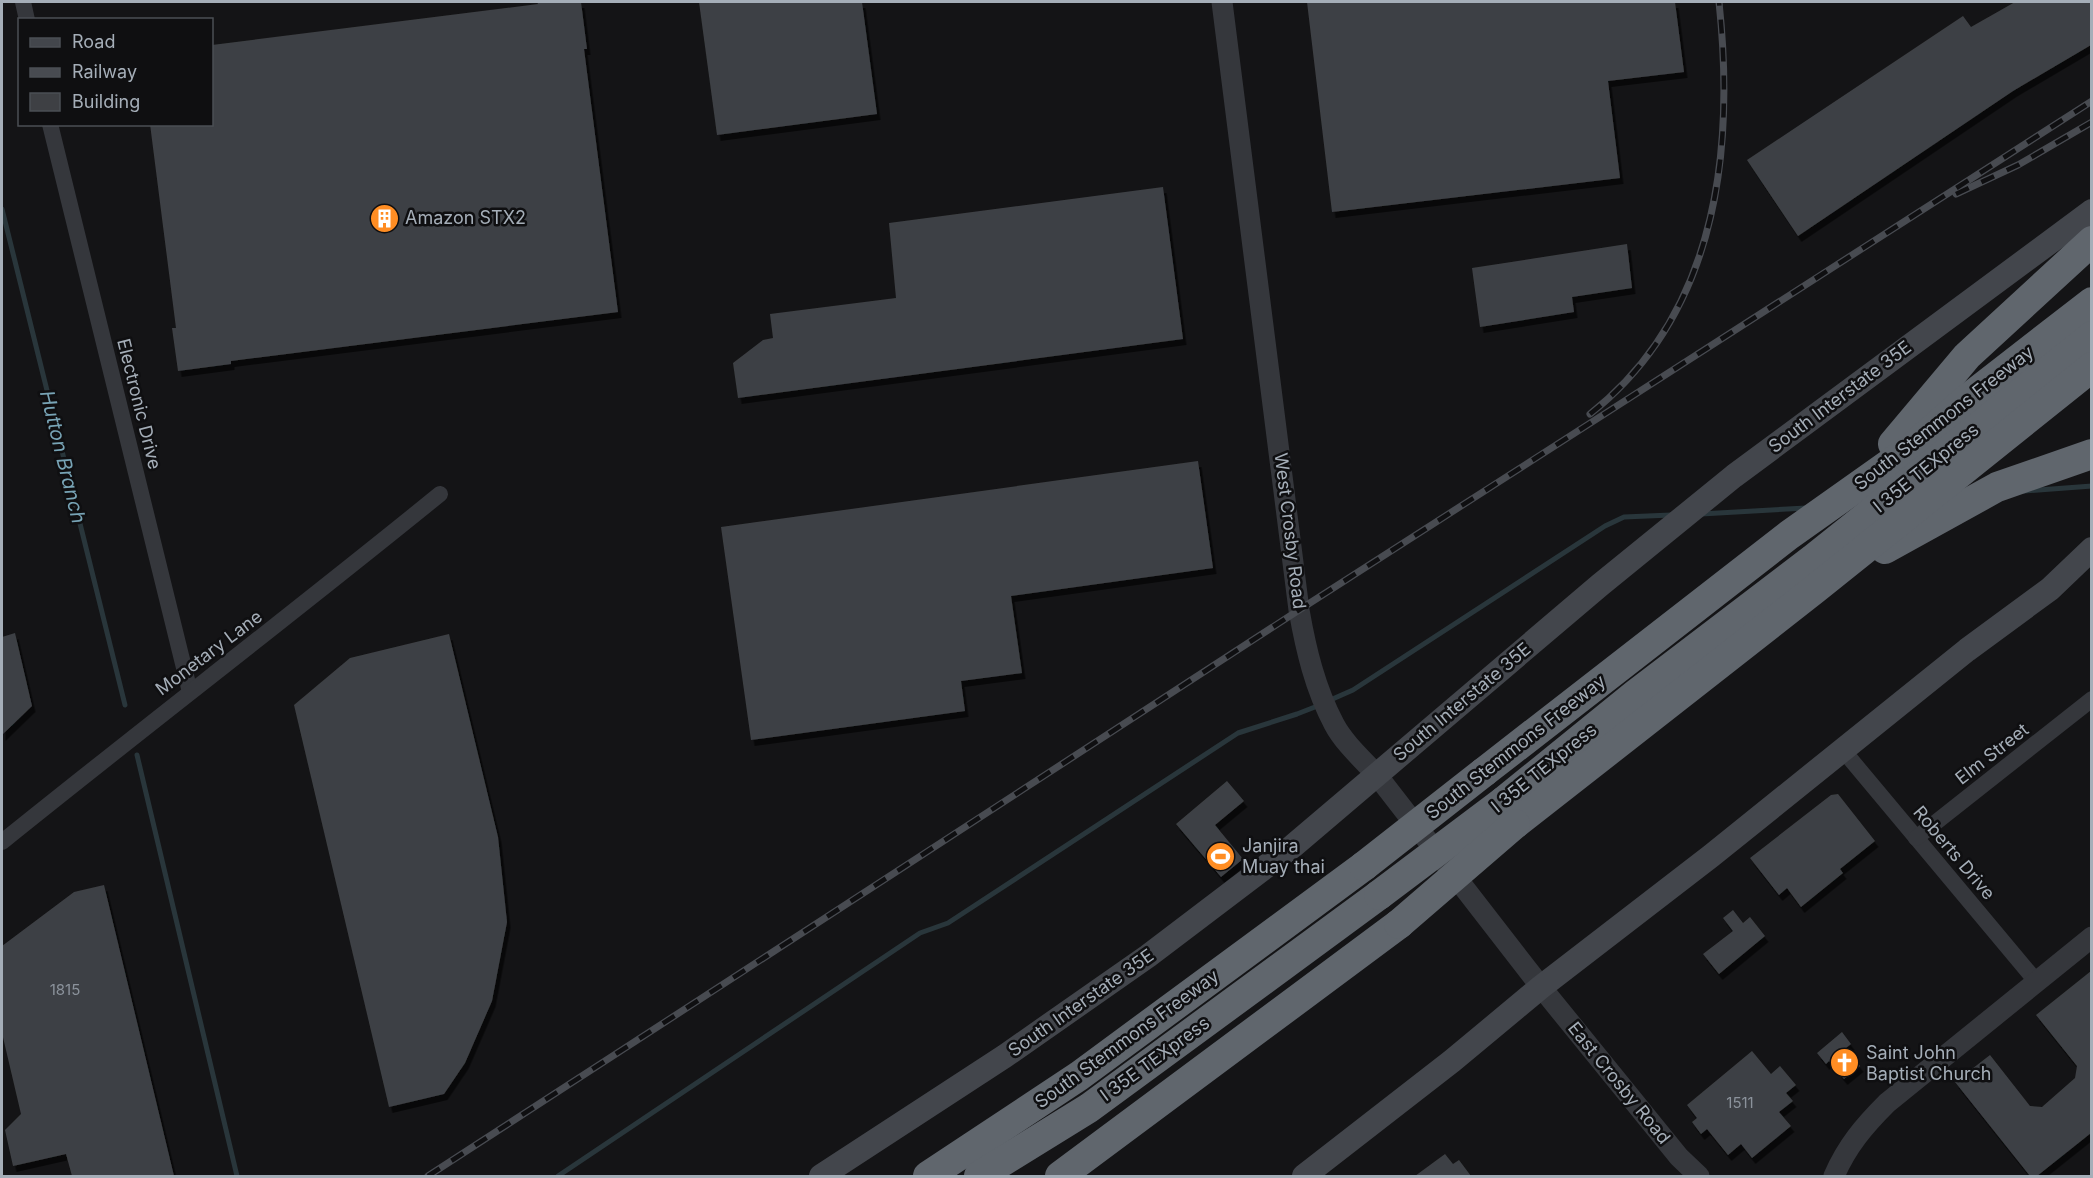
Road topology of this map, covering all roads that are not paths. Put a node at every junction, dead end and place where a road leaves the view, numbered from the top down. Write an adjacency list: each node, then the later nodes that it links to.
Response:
1 (23, 2): 3 (street)
2 (1222, 2): 18 (street, West Crosby Road)
3 (27, 18)
4 (50, 126): 15 (street, Electronic Drive)
5 (2091, 211): 18 (main road, South Interstate 35E)
6 (2091, 241): 11 (highway)
7 (2091, 302): 11 (highway, South Stemmons Freeway)
8 (2091, 336): 19 (highway, I 35E TEXpress)
9 (2091, 367): 14 (highway)
10 (2091, 453): 14 (highway)
11 (1858, 486): 27 (highway, South Stemmons Freeway, bridge)
12 (440, 494): 15 (street, Monetary Lane)
13 (2091, 549): 17 (main road)
14 (1815, 589): 19 (highway)
15 (190, 692): 21 (street, Monetary Lane)
16 (2091, 699): 20 (street, Elm Street)
17 (1842, 749): 20 (street, Roberts Drive); 24 (main road)
18 (1376, 774): 24 (street, West Crosby Road); 26 (main road, South Interstate 35E)
19 (1509, 813): 28 (highway, I 35E TEXpress, bridge); 29 (highway, bridge)
20 (1916, 838): 23 (street, Roberts Drive)
21 (2, 842)
22 (2091, 937): 23 (street)
23 (2036, 981): 25 (street)
24 (1541, 987): 30 (main road); 31 (street, East Crosby Road)
25 (1838, 1168): 32 (street)
26 (821, 1176)
27 (928, 1176)
28 (979, 1176)
29 (1060, 1176)
30 (1304, 1176)
31 (1699, 1176)
32 (1825, 1176)

